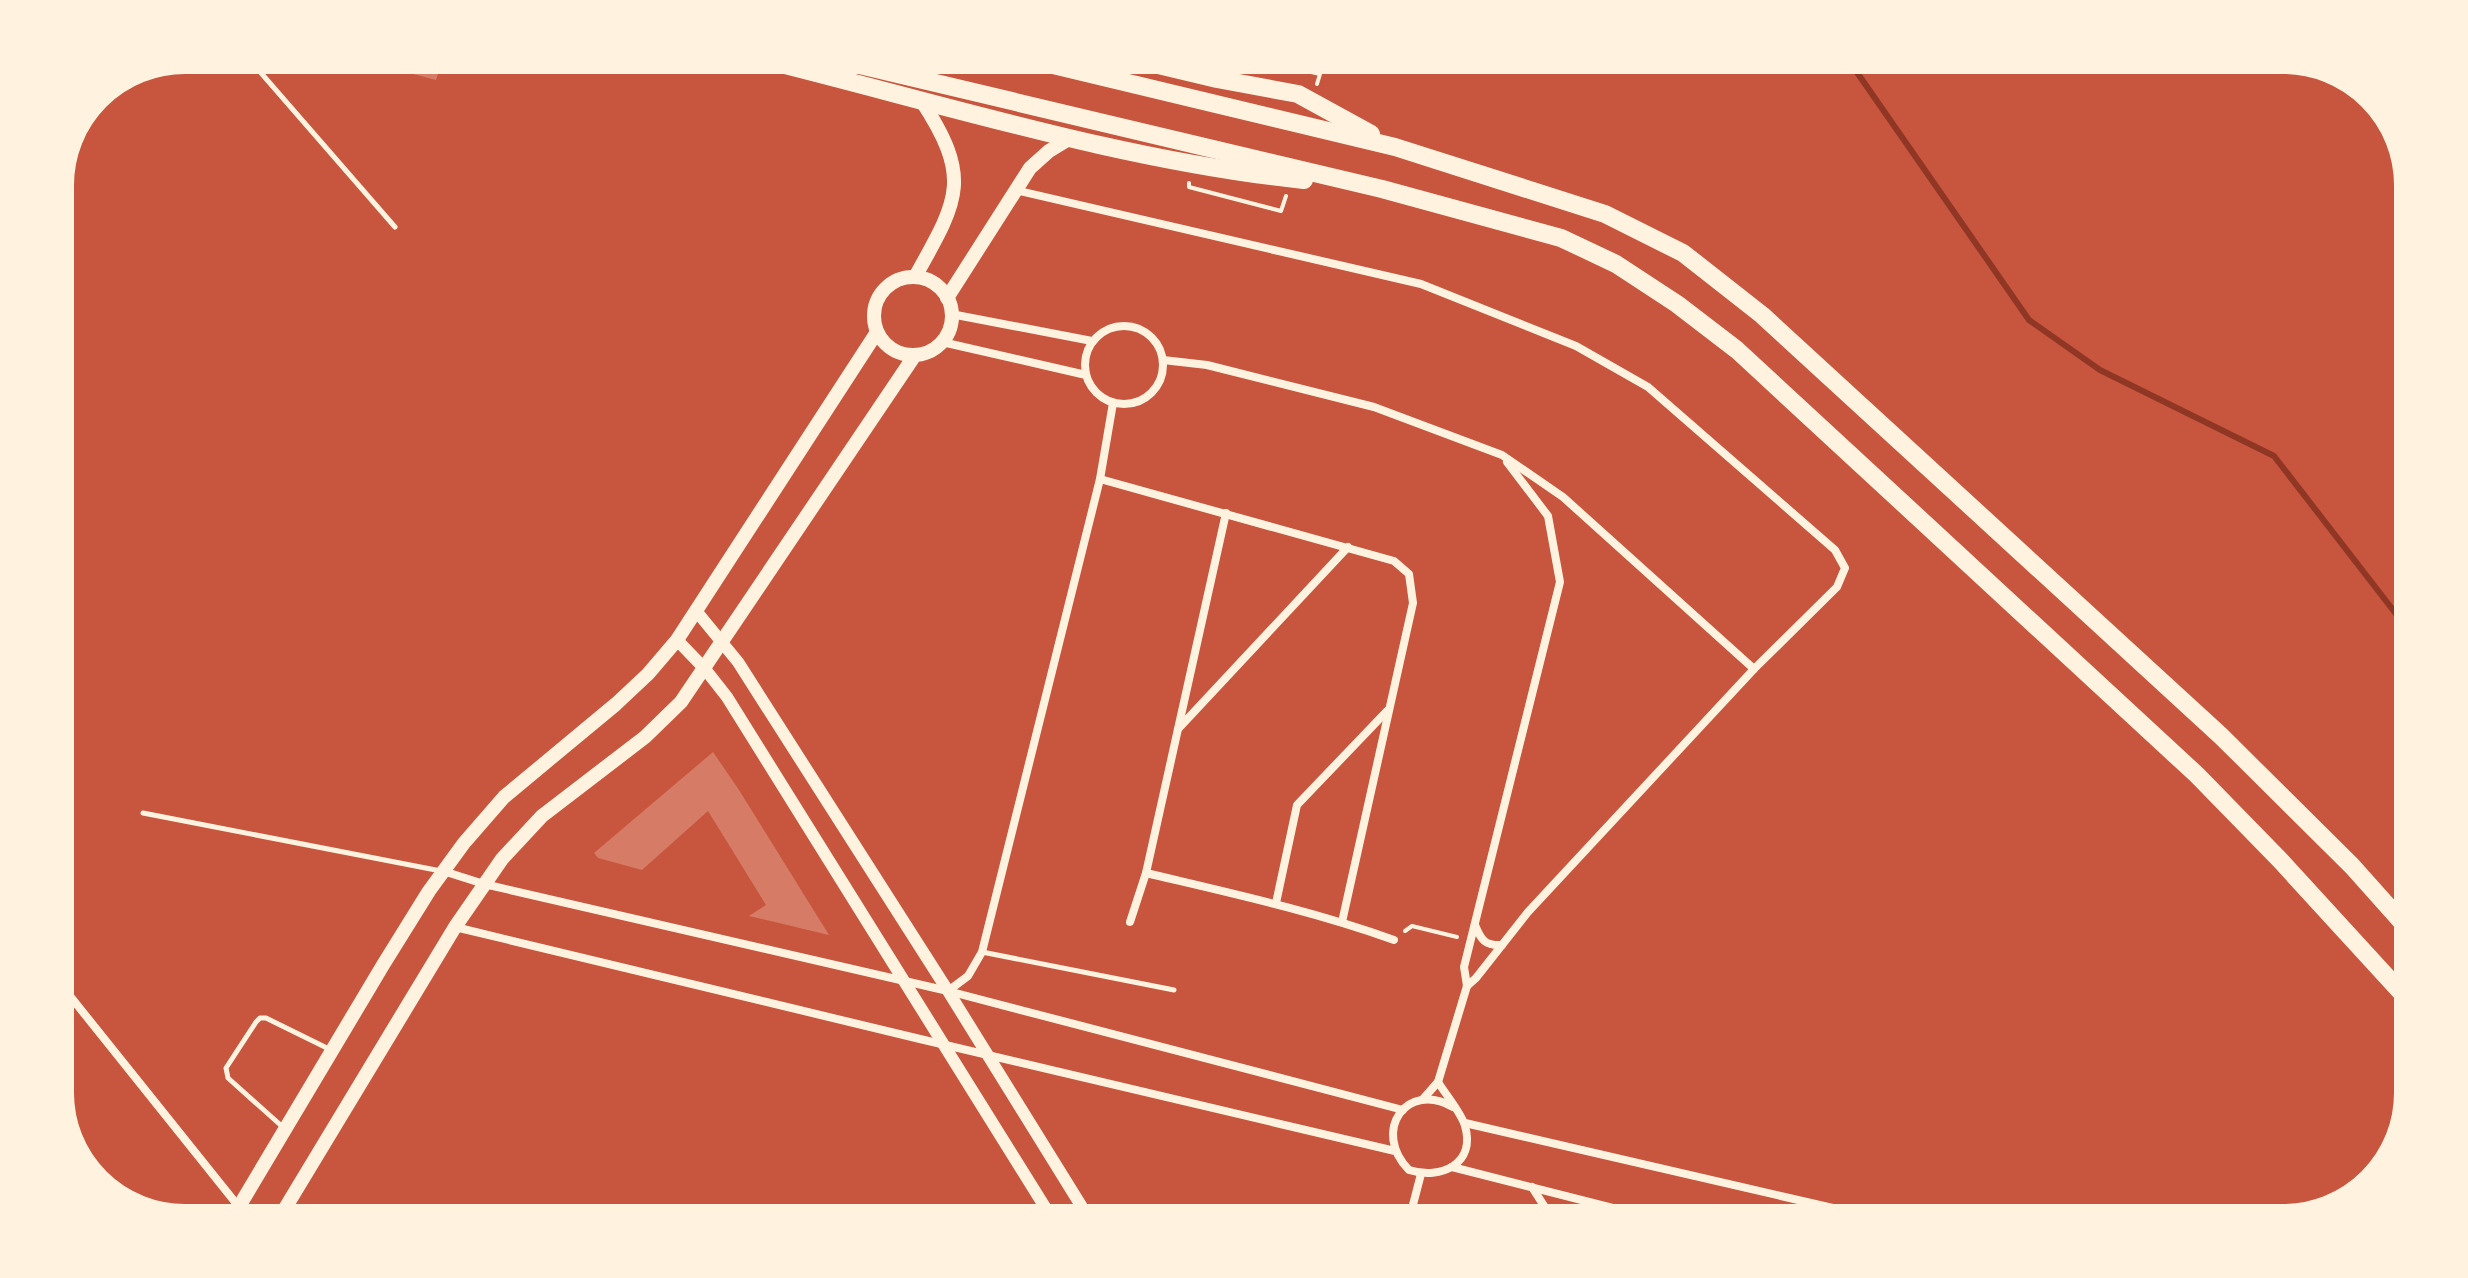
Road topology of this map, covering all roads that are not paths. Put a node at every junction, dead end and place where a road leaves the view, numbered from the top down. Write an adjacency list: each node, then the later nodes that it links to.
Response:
1 (260, 72): 11 (lane)
2 (812, 72): 6 (highway)
3 (889, 72): 9 (highway)
4 (1082, 72): 8 (highway)
5 (1193, 72): 8 (highway)
6 (921, 100): 7 (highway); 12 (main road)
7 (1072, 137): 9 (highway); 10 (main road)
8 (1395, 147): 38 (highway)
9 (1382, 189): 48 (highway)
10 (1015, 190): 13 (main road); 30 (street)
11 (395, 227)
12 (915, 277): 13 (main road); 15 (main road)
13 (947, 298): 14 (main road)
14 (951, 314): 16 (street); 17 (main road)
15 (877, 332): 18 (main road); 26 (main road)
16 (1092, 341): 19 (street); 20 (street)
17 (942, 342): 18 (main road); 20 (street)
18 (915, 355): 28 (main road)
19 (1163, 360): 21 (street); 22 (street)
20 (1086, 375): 21 (street)
21 (1113, 403): 23 (street)
22 (1502, 455): 30 (street); 41 (street)
23 (1100, 479): 24 (street); 45 (street)
24 (1226, 513): 25 (street); 32 (street)
25 (1348, 547): 31 (street); 32 (street)
26 (697, 612): 27 (main road); 28 (street)
27 (677, 640): 29 (street); 34 (main road)
28 (724, 642): 29 (main road); 50 (street)
29 (705, 669): 36 (main road); 46 (street)
30 (1754, 669): 44 (street)
31 (1388, 710): 37 (street); 40 (street)
32 (1178, 730): 35 (street)
33 (143, 813): 34 (lane)
34 (443, 871): 36 (street); 53 (main road)
35 (1146, 873): 37 (street); 39 (street)
36 (484, 884): 42 (main road); 46 (street)
37 (1276, 903): 40 (street)
38 (2396, 915)
39 (1130, 922)
40 (1342, 922): 43 (street)
41 (1475, 924): 44 (street); 47 (street)
42 (455, 927): 52 (street); 67 (main road)
43 (1394, 940)
44 (1502, 945): 47 (street)
45 (982, 952): 49 (lane); 50 (street)
46 (903, 980): 50 (street); 52 (street)
47 (1467, 986): 55 (street)
48 (2396, 987)
49 (1174, 990)
50 (948, 991): 54 (street); 58 (street)
51 (72, 998): 65 (street)
52 (943, 1044): 54 (street); 68 (street)
53 (332, 1050): 60 (main road); 60 (lane)
54 (988, 1055): 61 (street); 69 (street)
55 (1438, 1082): 56 (street); 57 (street)
56 (1423, 1099): 57 (street); 58 (street)
57 (1453, 1107): 59 (street)
58 (1403, 1110): 61 (street)
59 (1465, 1123): 62 (street); 73 (street)
60 (285, 1129): 66 (main road)
61 (1395, 1151): 63 (street)
62 (1452, 1167): 63 (street); 64 (street)
63 (1421, 1174): 70 (street)
64 (1531, 1187): 71 (street); 72 (street)
65 (238, 1206)
66 (240, 1206)
67 (286, 1206)
68 (1044, 1206)
69 (1081, 1206)
70 (1413, 1206)
71 (1544, 1206)
72 (1605, 1206)
73 (1824, 1206)

